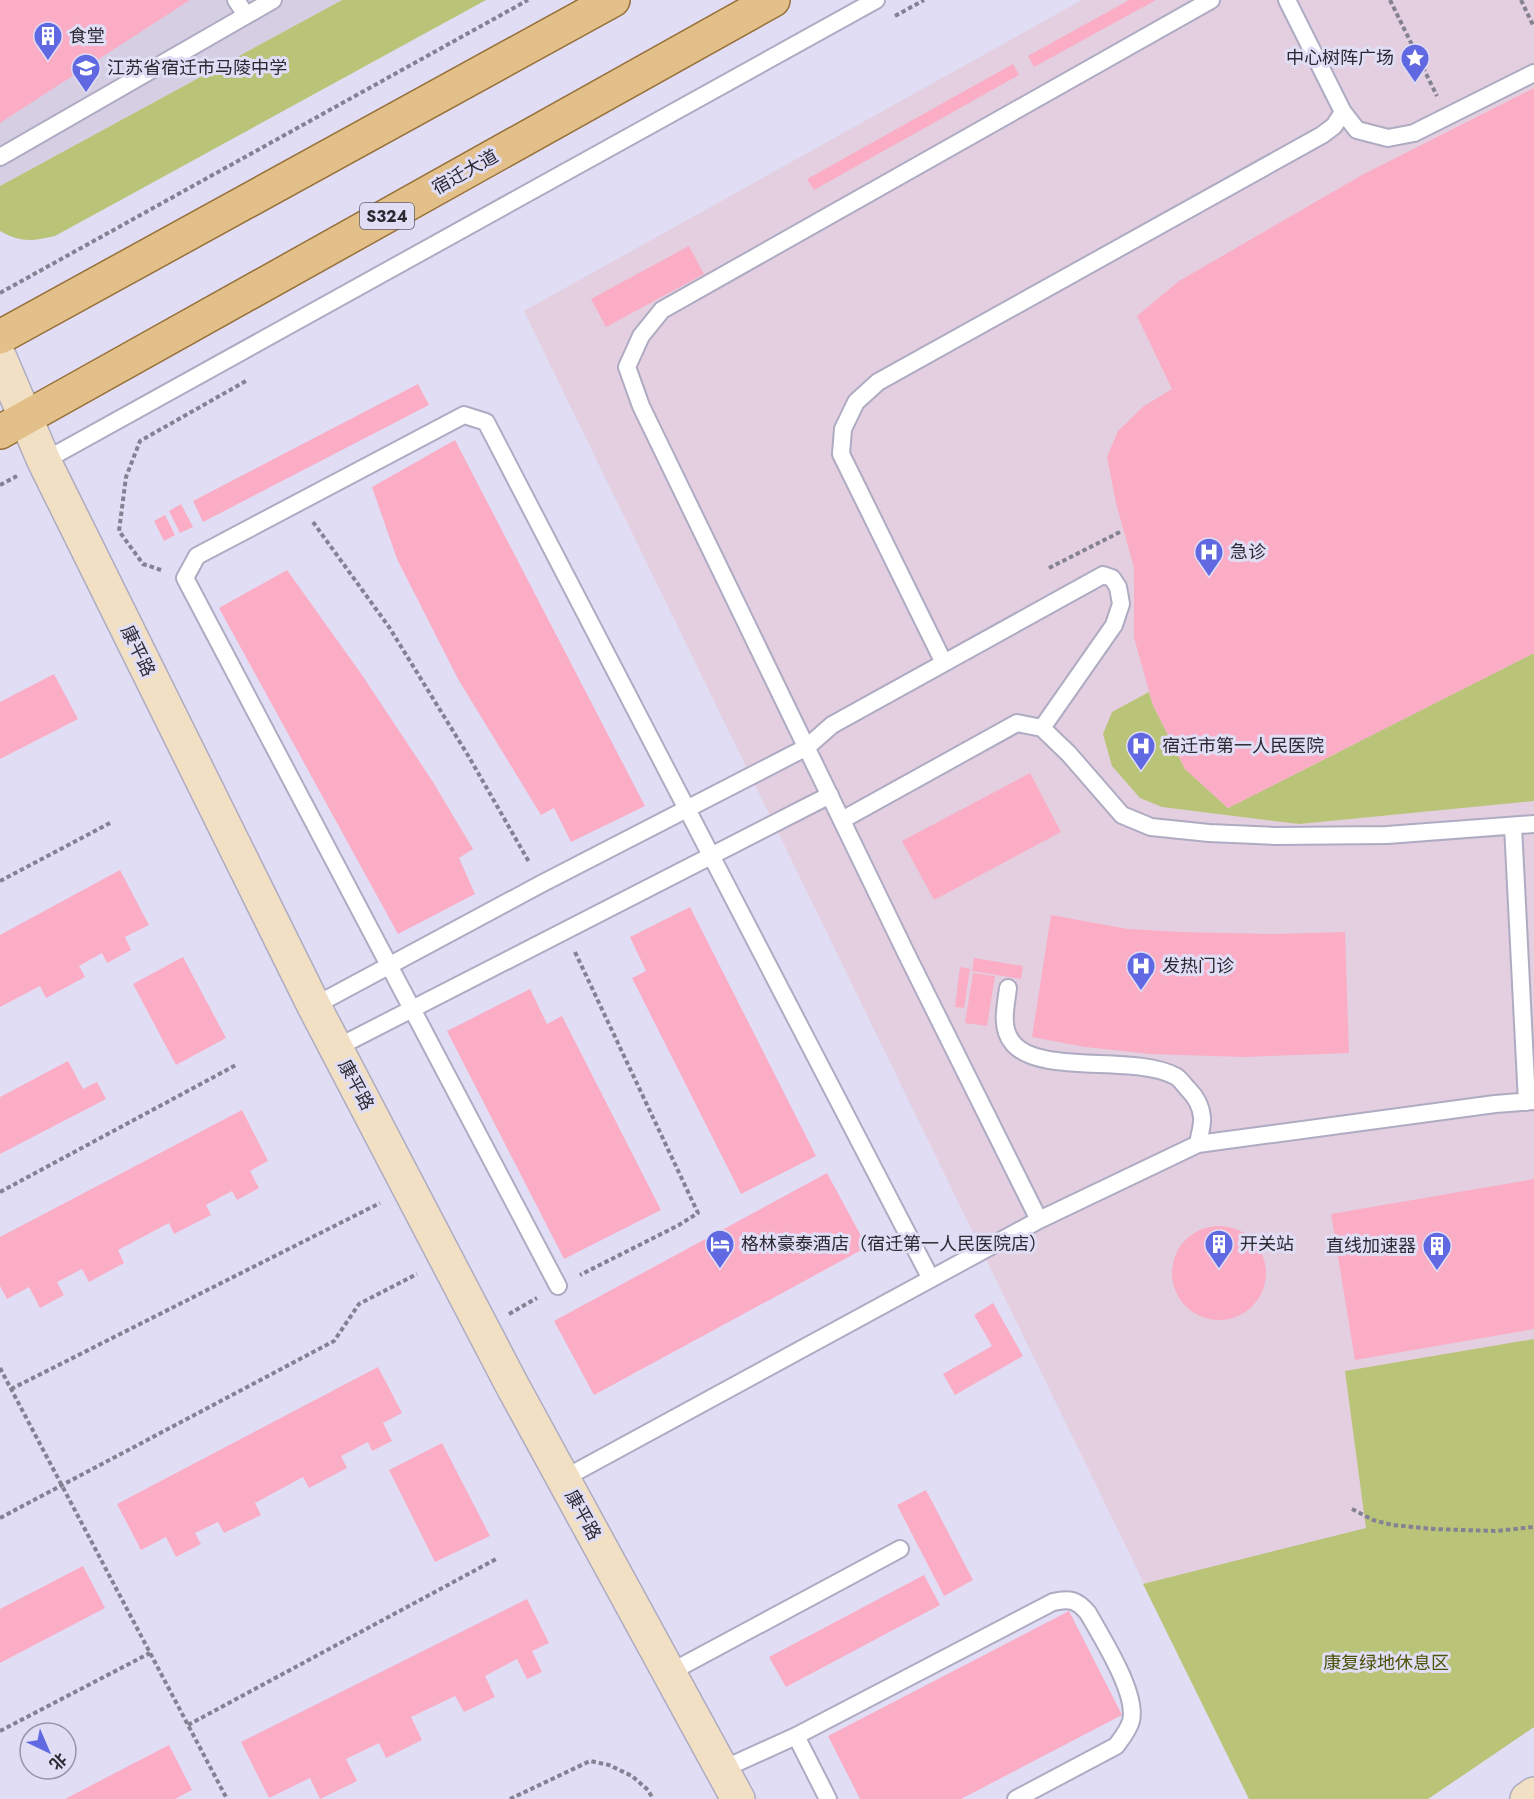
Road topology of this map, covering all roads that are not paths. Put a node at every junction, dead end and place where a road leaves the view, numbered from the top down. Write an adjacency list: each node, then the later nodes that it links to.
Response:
1 (236, 0): 8 (lane)
2 (273, 0): 8 (lane)
3 (614, 0): 12 (main road)
4 (773, 0): 14 (main road, 宿迁大道 / S324)
5 (876, 0): 15 (lane)
6 (1212, 0): 18 (lane)
7 (1287, 0): 10 (lane)
8 (246, 15): 11 (lane)
9 (1534, 73): 10 (lane)
10 (1343, 112): 16 (lane)
11 (0, 157)
12 (0, 337)
13 (0, 358): 14 (street, 康平路)
14 (13, 425): 15 (street, 康平路)
15 (44, 461): 27 (street, 康平路)
16 (944, 663): 17 (lane); 18 (lane)
17 (1042, 728): 21 (lane); 23 (lane)
18 (807, 747): 19 (lane); 20 (lane)
19 (830, 795): 21 (lane); 24 (lane)
20 (687, 809): 24 (lane); 25 (lane); 25 (lane)
21 (842, 820): 32 (lane)
22 (1534, 824): 23 (lane)
23 (1513, 826): 30 (lane)
24 (711, 855): 28 (lane); 33 (lane)
25 (389, 966): 27 (lane); 28 (lane)
26 (1008, 988): 31 (lane)
27 (314, 1006): 29 (street, 康平路)
28 (412, 1009): 29 (lane); 34 (lane)
29 (336, 1048): 35 (street, 康平路)
30 (1531, 1102): 31 (lane)
31 (1198, 1144): 32 (lane)
32 (1039, 1220): 33 (lane)
33 (931, 1279): 35 (lane)
34 (558, 1286)
35 (563, 1479): 37 (street, 康平路)
36 (900, 1549): 37 (lane)
37 (669, 1673): 39 (street, 康平路)
38 (796, 1736): 39 (lane); 42 (lane); 43 (lane)
39 (721, 1770): 41 (street, 康平路)
40 (1534, 1794): 44 (street)
41 (738, 1799)
42 (828, 1799)
43 (1016, 1799)
44 (1527, 1799)

